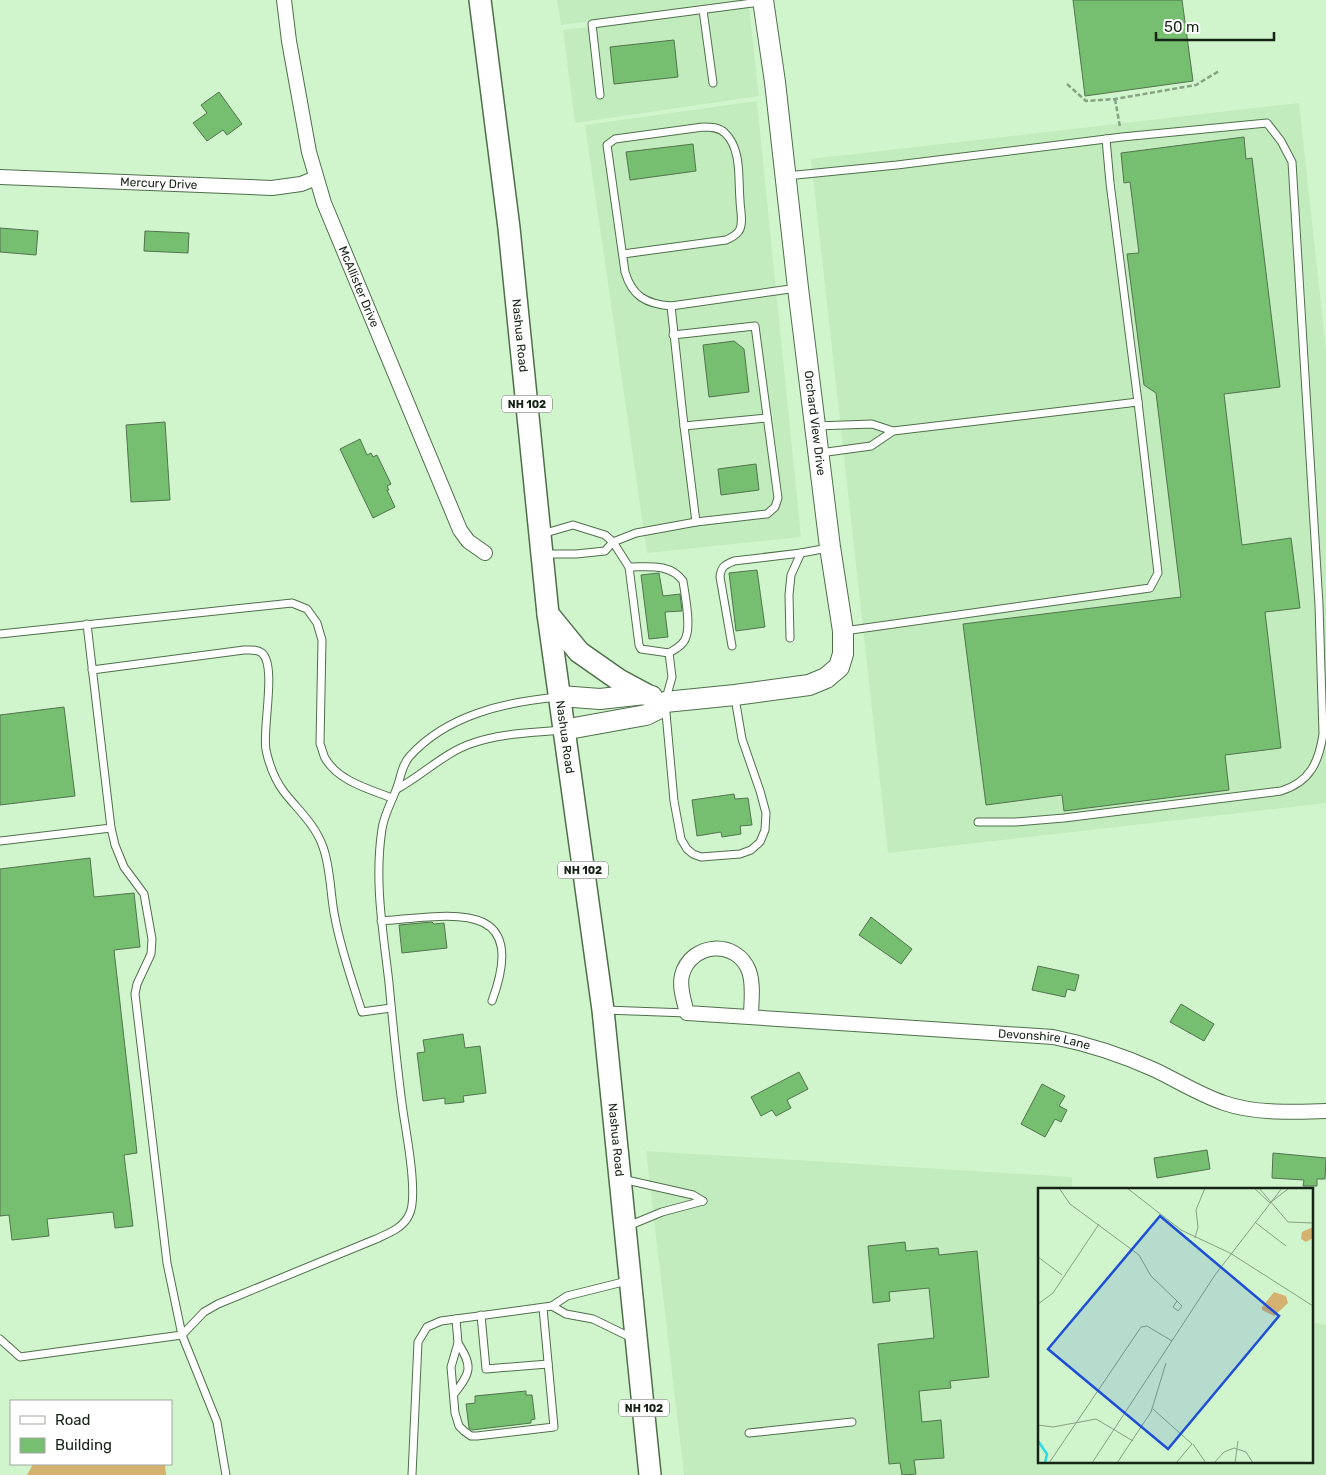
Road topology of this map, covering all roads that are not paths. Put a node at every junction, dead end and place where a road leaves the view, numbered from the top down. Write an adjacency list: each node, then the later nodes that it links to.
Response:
1 (284, 0): 10 (street, McAllister Drive)
2 (480, 0): 23 (main road, Nashua Road / NH 102)
3 (763, 1): 4 (lane); 9 (street, Orchard View Drive)
4 (703, 10): 5 (lane); 6 (lane)
5 (713, 83)
6 (600, 95)
7 (1106, 139): 9 (lane); 15 (lane); 43 (lane)
8 (0, 176): 10 (street, Mercury Drive)
9 (786, 176): 12 (street, Orchard View Drive)
10 (316, 178): 25 (street, McAllister Drive)
11 (623, 254): 11 (lane); 13 (lane)
12 (798, 288): 13 (lane); 18 (street, Orchard View Drive)
13 (671, 306): 14 (lane)
14 (673, 335): 16 (lane); 17 (lane)
15 (1138, 402): 19 (lane); 30 (lane)
16 (767, 418): 17 (lane); 21 (lane)
17 (684, 426): 21 (lane)
18 (816, 426): 19 (lane); 20 (street, Orchard View Drive)
19 (893, 431): 20 (lane)
20 (820, 453): 24 (street, Orchard View Drive)
21 (696, 522): 22 (lane)
22 (613, 542): 23 (lane); 23 (lane); 27 (lane)
23 (540, 544): 28 (main road, Nashua Road / NH 102)
24 (830, 547): 26 (lane); 30 (street, Orchard View Drive)
25 (485, 553)
26 (801, 554): 32 (lane); 33 (lane)
27 (629, 567): 34 (lane); 34 (lane)
28 (548, 614): 36 (main road); 37 (main road, Nashua Road / NH 102)
29 (87, 624): 31 (lane); 35 (lane); 42 (lane)
30 (843, 631): 38 (street, Orchard View Drive)
31 (0, 634)
32 (790, 638)
33 (732, 646)
34 (669, 653): 39 (lane)
35 (92, 670): 44 (lane); 48 (lane)
36 (645, 694): 37 (street, Orchard View Drive); 39 (street, Orchard View Drive)
37 (560, 696): 40 (main road, Nashua Road / NH 102); 41 (lane)
38 (735, 696): 39 (street, Orchard View Drive); 39 (lane)
39 (665, 702): 40 (street, Orchard View Drive)
40 (563, 730): 41 (lane); 49 (main road, Nashua Road / NH 102)
41 (397, 789): 42 (lane)
42 (392, 798): 46 (lane)
43 (978, 822)
44 (111, 828): 45 (lane); 60 (lane)
45 (0, 841)
46 (380, 921): 47 (lane); 48 (lane)
47 (492, 1001)
48 (390, 1008): 60 (lane)
49 (603, 1010): 50 (lane, Devonshire Lane); 53 (main road, Nashua Road / NH 102)
50 (687, 1013): 51 (street, Devonshire Lane); 51 (street)
51 (751, 1017): 52 (street, Devonshire Lane)
52 (1326, 1111)
53 (620, 1178): 54 (main road, Nashua Road / NH 102); 54 (lane)
54 (625, 1228): 55 (main road, Nashua Road / NH 102)
55 (630, 1280): 56 (lane); 62 (main road, Nashua Road / NH 102)
56 (552, 1306): 57 (lane); 62 (lane)
57 (543, 1308): 58 (lane); 64 (lane)
58 (480, 1316): 59 (lane); 64 (lane)
59 (456, 1319): 63 (lane); 69 (lane)
60 (182, 1335): 61 (lane); 68 (lane)
61 (0, 1340)
62 (637, 1341): 70 (main road, Nashua Road / NH 102)
63 (458, 1343): 65 (lane); 65 (lane)
64 (548, 1364): 65 (lane)
65 (454, 1394)
66 (852, 1422): 67 (lane)
67 (750, 1432)
68 (226, 1475)
69 (412, 1475)
70 (647, 1475)

